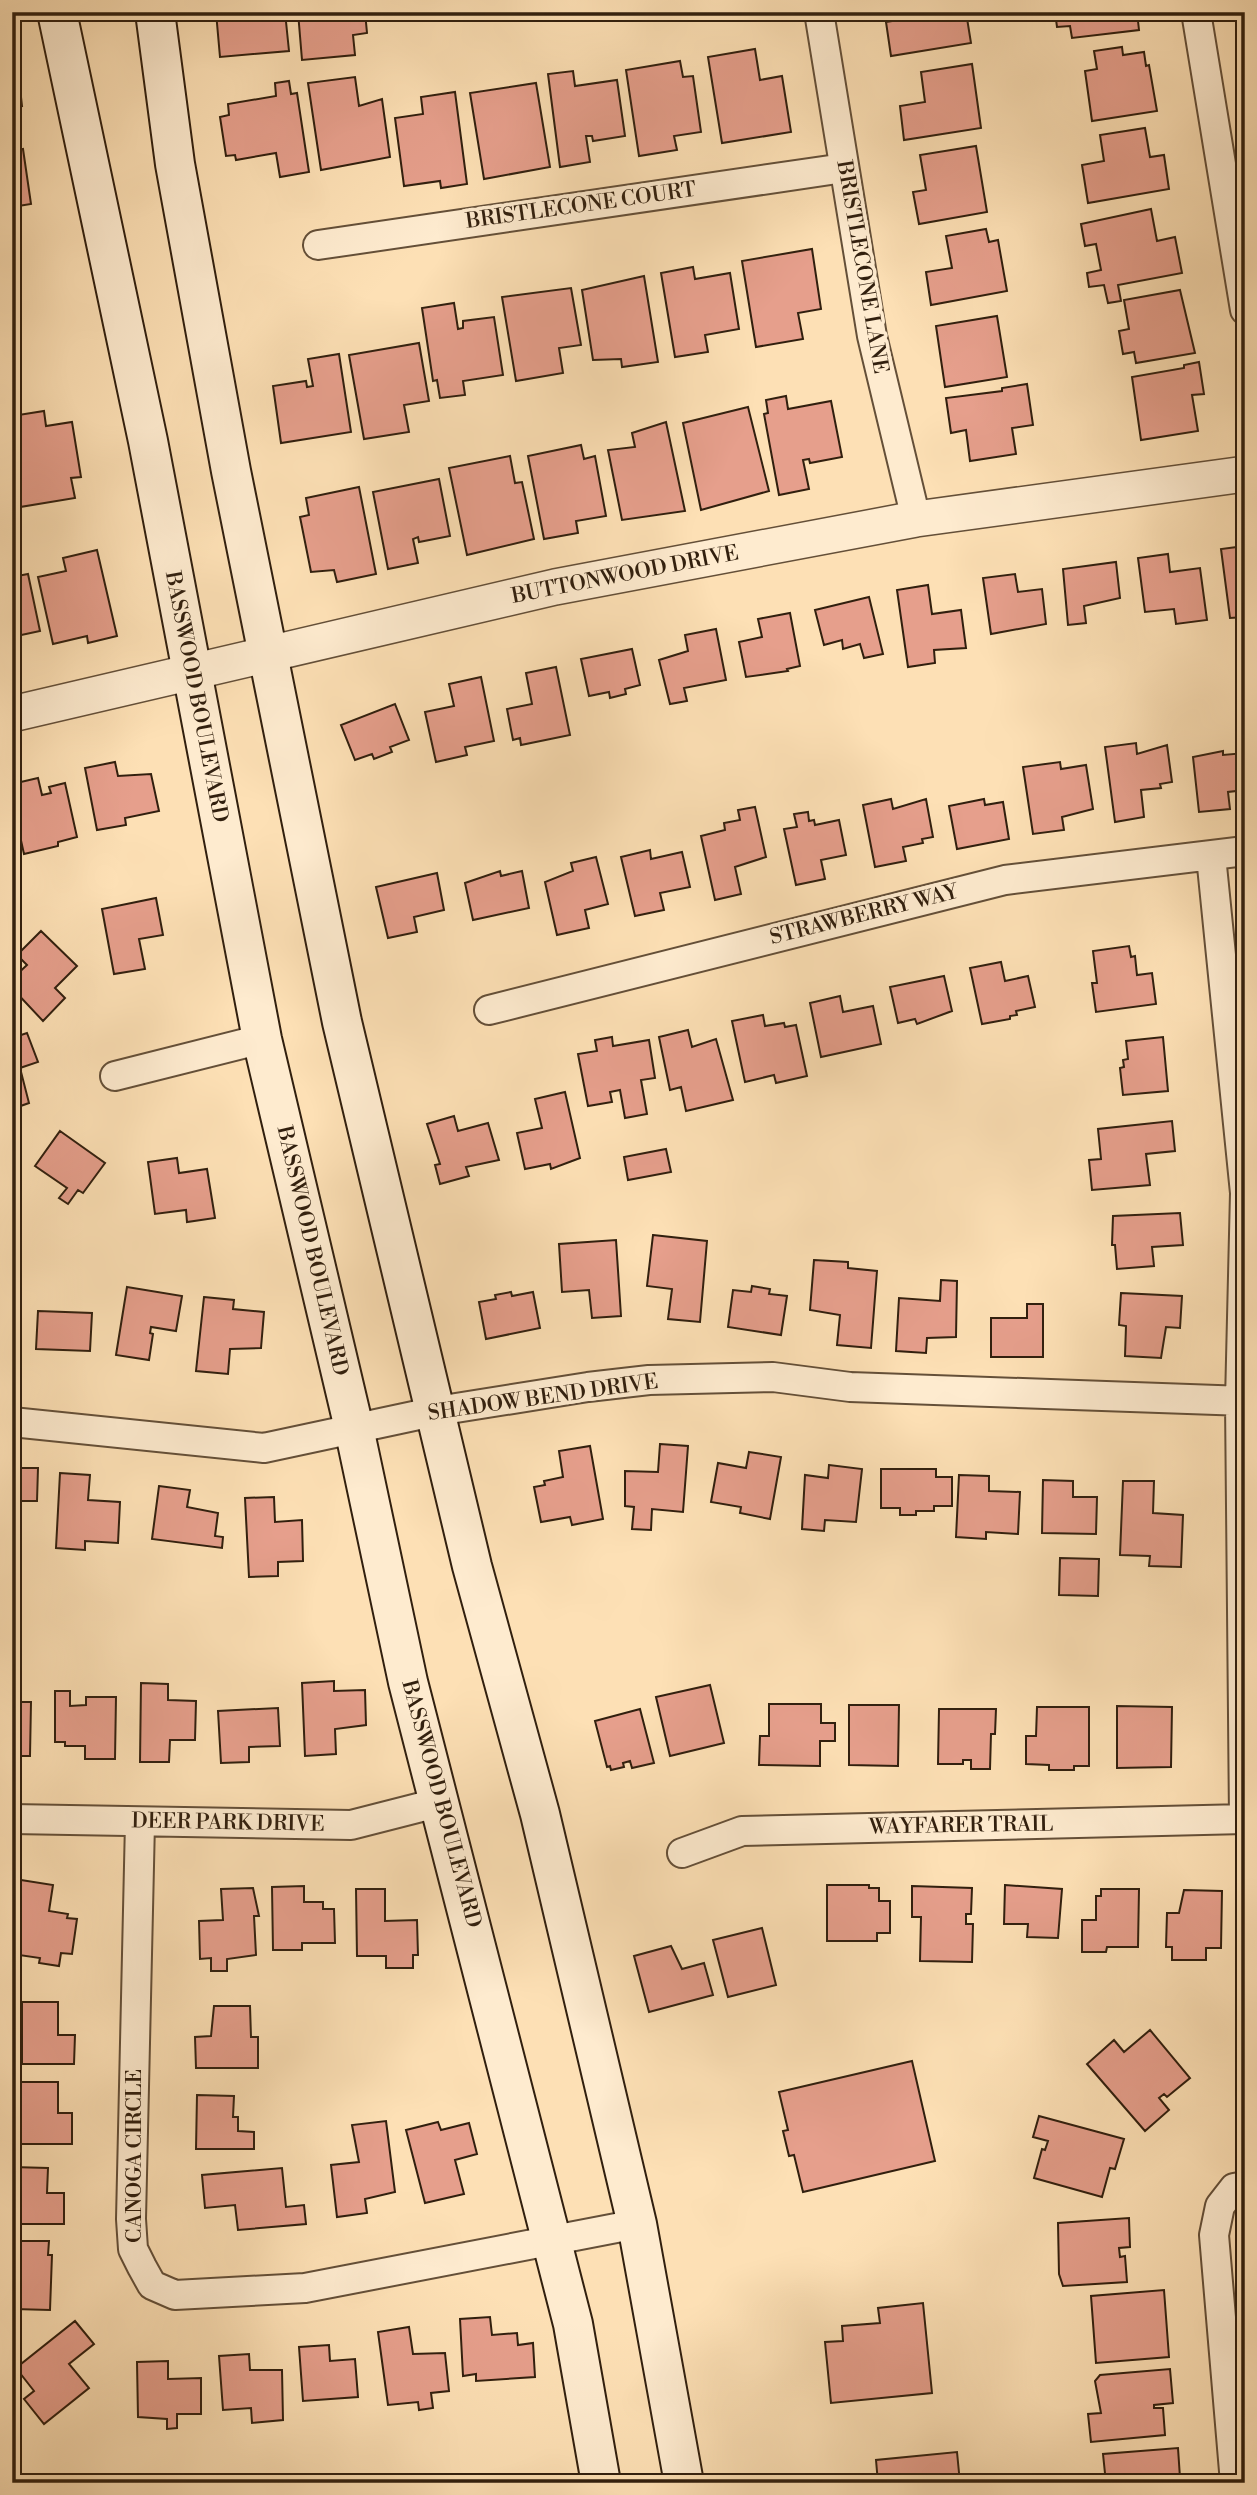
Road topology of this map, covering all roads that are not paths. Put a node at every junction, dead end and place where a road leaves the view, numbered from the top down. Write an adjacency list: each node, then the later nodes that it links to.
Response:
1 (57, 12): 11 (main road, BASSWOOD BOULEVARD)
2 (155, 12): 10 (main road)
3 (819, 12): 5 (street, BRISTLECONE LANE)
4 (1196, 12): 7 (street)
5 (844, 168): 6 (street, BRISTLECONE COURT); 9 (street, BRISTLECONE LANE)
6 (318, 245)
7 (1245, 310)
8 (1245, 474): 9 (street, BUTTONWOOD DRIVE)
9 (916, 519): 10 (street, BUTTONWOOD DRIVE)
10 (270, 652): 11 (street, BUTTONWOOD DRIVE); 19 (main road)
11 (191, 671): 12 (street, BUTTONWOOD DRIVE); 16 (main road, BASSWOOD BOULEVARD)
12 (12, 714)
13 (1245, 851): 14 (street, STRAWBERRY WAY)
14 (1211, 856): 15 (street, STRAWBERRY WAY); 18 (street)
15 (489, 1010)
16 (262, 1039): 17 (street); 21 (main road, BASSWOOD BOULEVARD)
17 (115, 1076)
18 (1242, 1401): 19 (street, SHADOW BEND DRIVE); 24 (street)
19 (437, 1411): 21 (street, SHADOW BEND DRIVE); 28 (main road)
20 (12, 1422): 21 (street, SHADOW BEND DRIVE)
21 (354, 1428): 22 (main road, BASSWOOD BOULEVARD)
22 (441, 1802): 25 (street, DEER PARK DRIVE); 29 (main road, BASSWOOD BOULEVARD)
23 (12, 1819): 25 (street, DEER PARK DRIVE)
24 (1245, 1819): 26 (street, WAYFARER TRAIL)
25 (140, 1822): 29 (street, CANOGA CIRCLE)
26 (681, 1853)
27 (1245, 2186): 32 (street)
28 (637, 2224): 29 (street, CANOGA CIRCLE); 31 (main road)
29 (550, 2243): 30 (main road, BASSWOOD BOULEVARD)
30 (601, 2483)
31 (684, 2483)
32 (1235, 2483)

